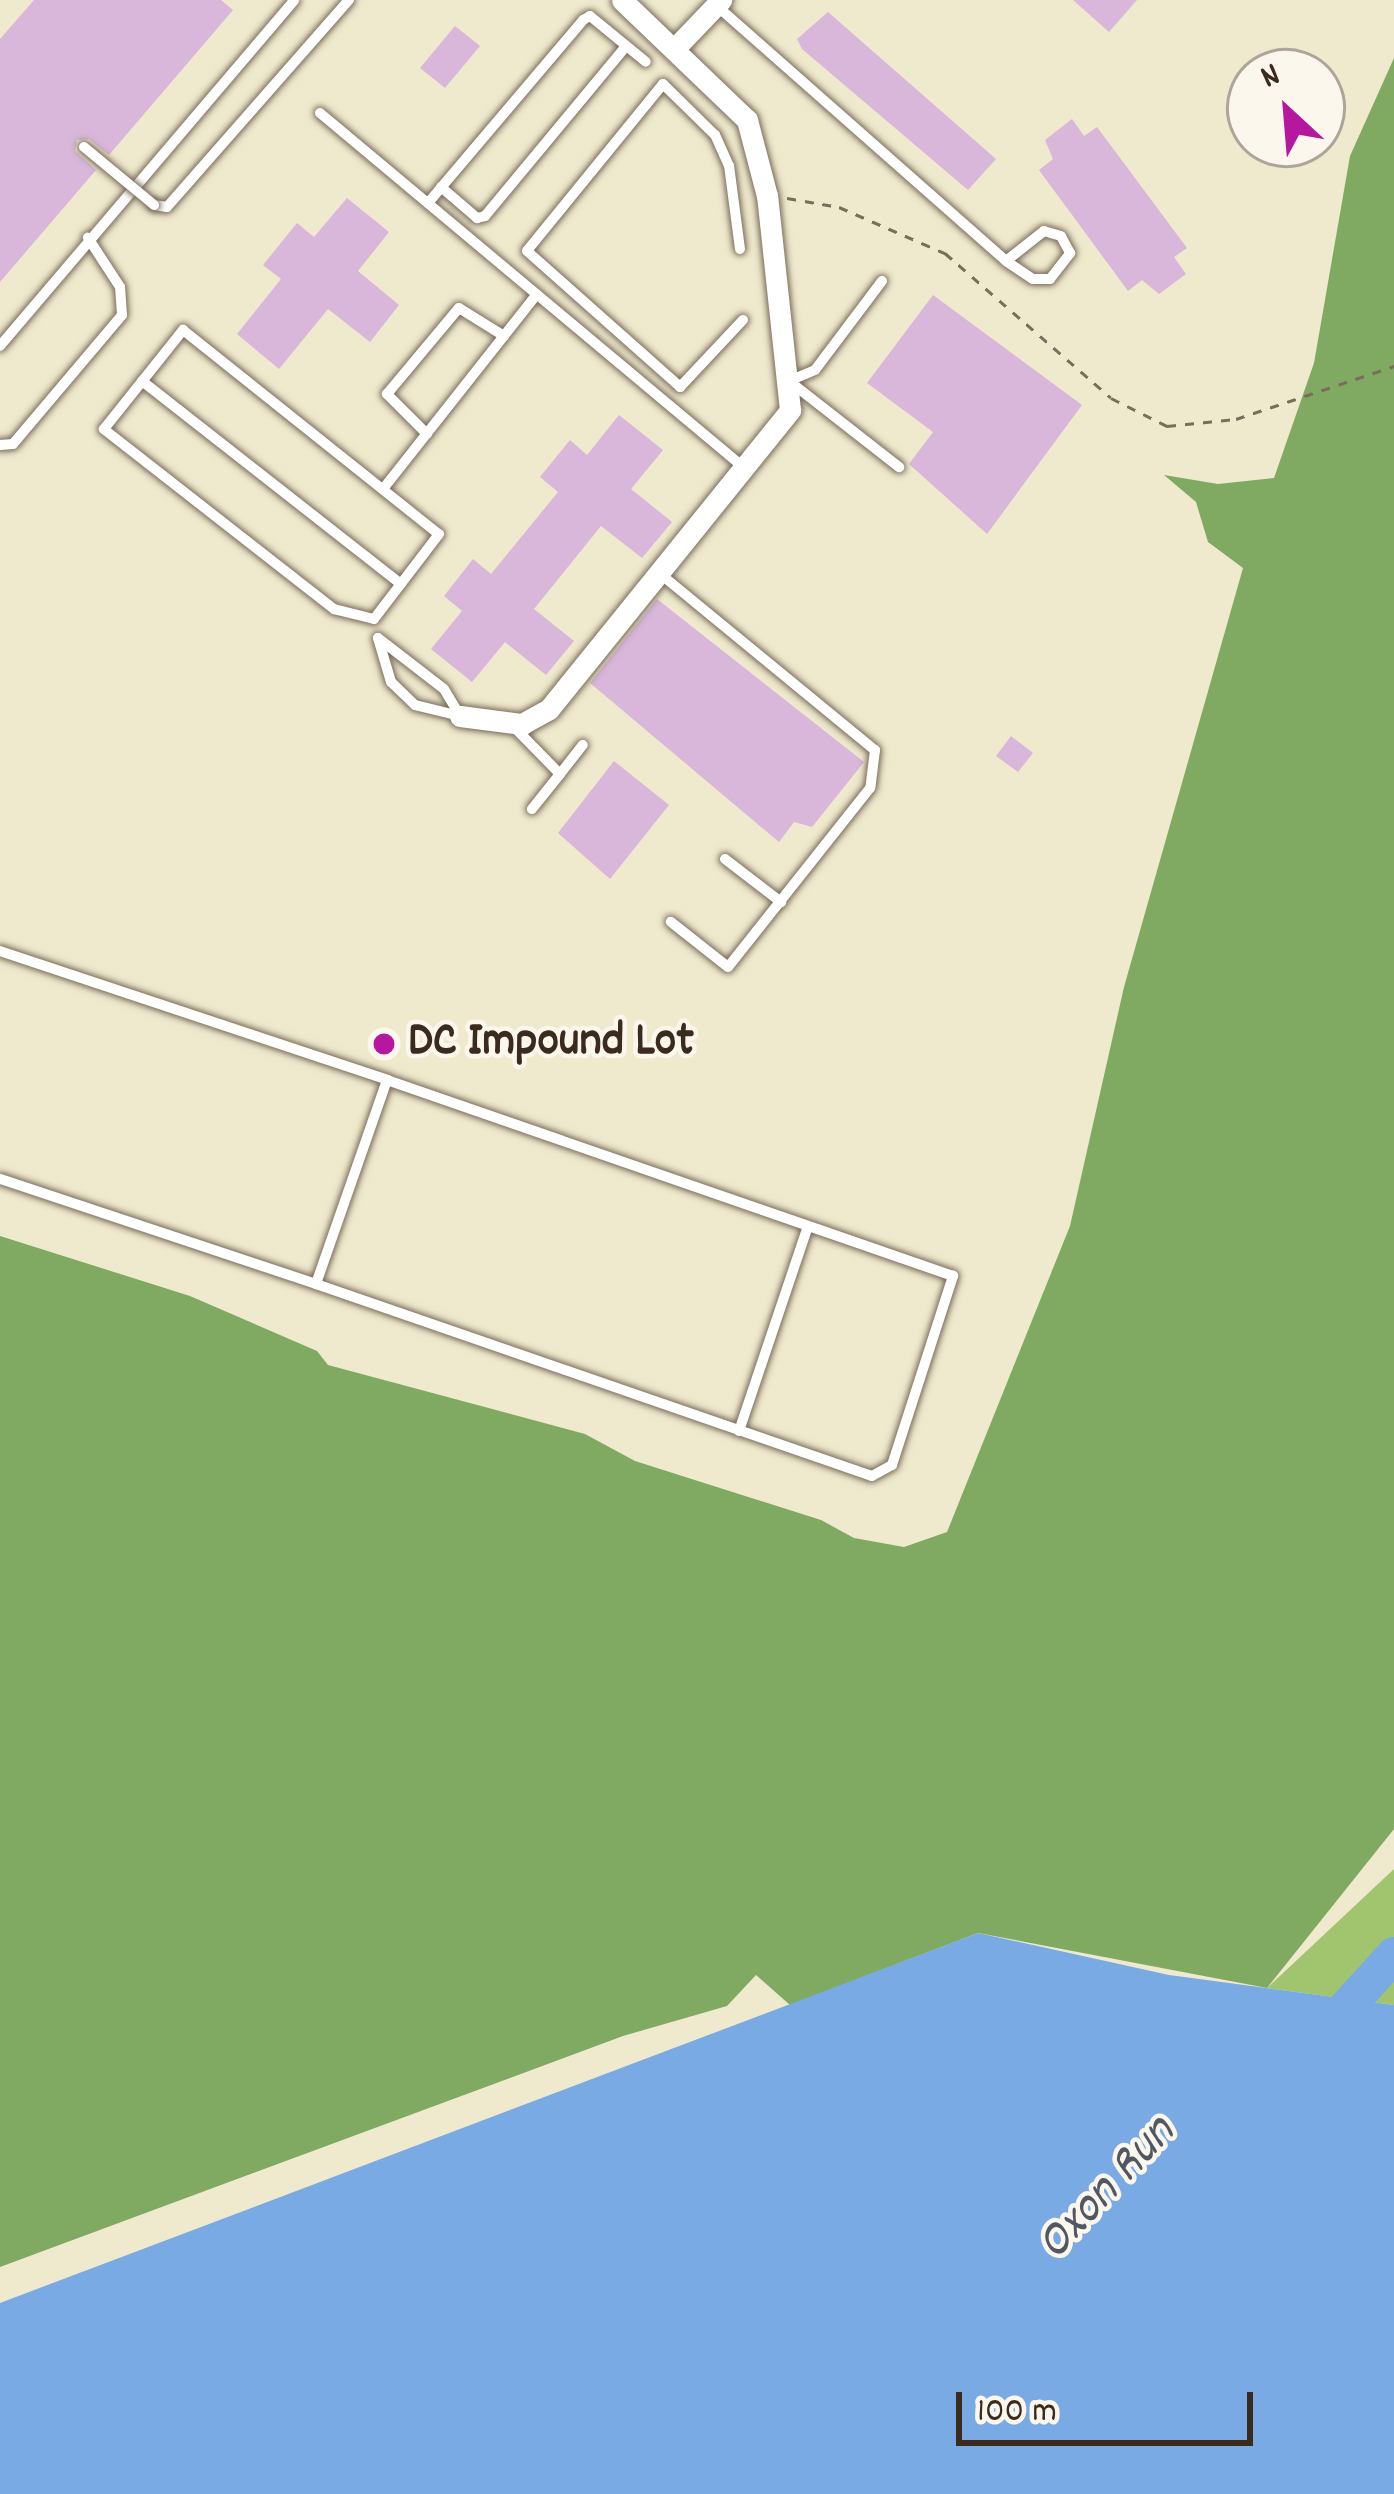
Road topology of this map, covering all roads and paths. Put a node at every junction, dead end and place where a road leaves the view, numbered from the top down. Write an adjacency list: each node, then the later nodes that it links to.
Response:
1 (293, 0): 13 (lane)
2 (350, 0): 9 (lane, bridge)
3 (622, 0): 6 (street)
4 (716, 2): 6 (street); 15 (lane)
5 (626, 46): 7 (lane); 10 (lane); 10 (lane)
6 (676, 46): 11 (street)
7 (646, 62)
8 (320, 112): 12 (lane)
9 (84, 147)
10 (441, 187): 12 (lane)
11 (767, 196): 23 (path); 25 (street)
12 (428, 203): 18 (lane)
13 (88, 238): 22 (lane); 27 (lane)
14 (740, 249): 17 (lane)
15 (1006, 261): 15 (lane)
16 (882, 280): 25 (lane)
17 (565, 291): 19 (lane); 20 (lane)
18 (537, 294): 19 (lane); 21 (lane)
19 (550, 306): 28 (lane)
20 (743, 320)
21 (504, 336): 26 (lane); 26 (lane)
22 (0, 346)
23 (1394, 366)
24 (142, 381): 30 (lane); 32 (lane); 33 (lane)
25 (788, 381): 28 (street); 29 (lane)
26 (427, 434): 30 (lane)
27 (0, 446)
28 (742, 466): 31 (street)
29 (899, 467)
30 (383, 489): 32 (lane)
31 (658, 572): 36 (street); 41 (lane)
32 (401, 584): 33 (lane)
33 (374, 619): 34 (lane)
34 (378, 638): 35 (lane); 35 (lane)
35 (460, 716): 36 (street)
36 (511, 724): 38 (lane)
37 (583, 745): 38 (lane)
38 (560, 774): 39 (lane)
39 (532, 809)
40 (725, 859): 41 (lane)
41 (781, 902): 42 (lane)
42 (671, 922)
43 (0, 951): 44 (lane)
44 (387, 1080): 46 (lane); 47 (lane)
45 (0, 1179): 47 (lane)
46 (808, 1226): 48 (lane); 48 (lane)
47 (316, 1284): 48 (lane)
48 (739, 1431)

